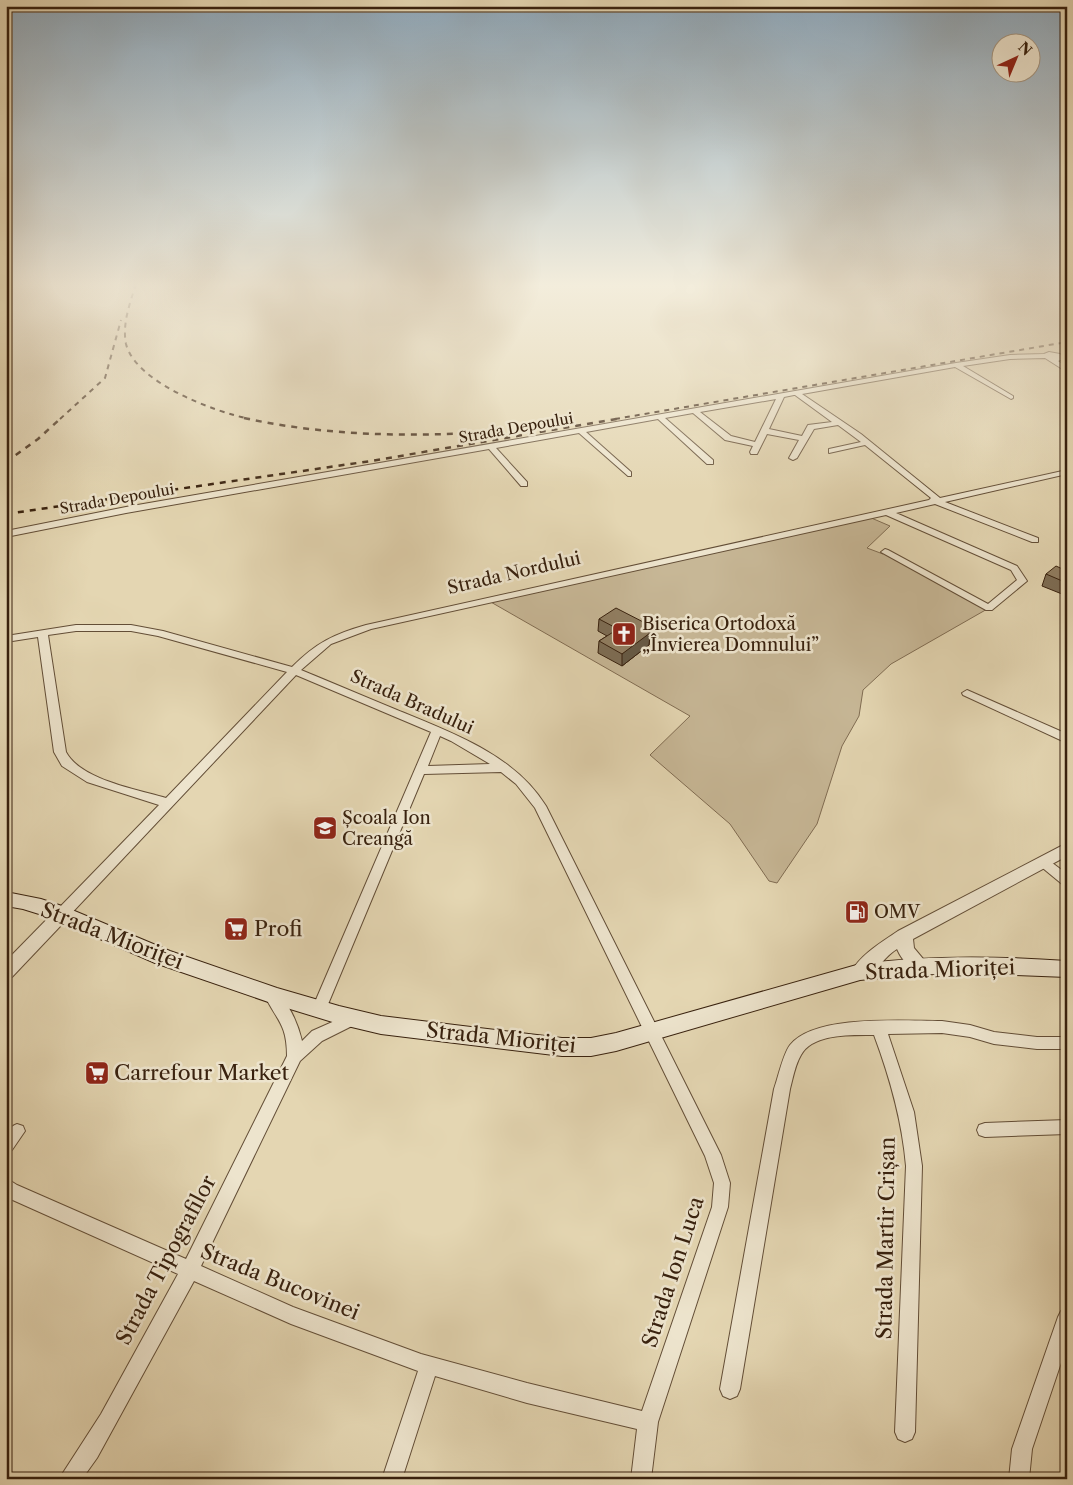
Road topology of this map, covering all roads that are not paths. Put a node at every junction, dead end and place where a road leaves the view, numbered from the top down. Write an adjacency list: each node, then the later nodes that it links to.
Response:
1 (956, 365): 2 (street, Strada Depoului); 3 (street, Strada Depoului); 5 (street)
2 (1067, 370)
3 (797, 394): 4 (street, Strada Depoului); 8 (street)
4 (781, 396): 6 (street, Strada Depoului); 10 (street)
5 (1011, 397)
6 (695, 411): 7 (street, Strada Depoului); 10 (street)
7 (660, 417): 9 (street, Strada Depoului); 16 (street)
8 (838, 423): 11 (street); 12 (street)
9 (581, 431): 13 (street, Strada Depoului); 18 (street)
10 (764, 431): 11 (street)
11 (804, 439): 15 (street)
12 (866, 443): 14 (street); 20 (street)
13 (491, 446): 19 (street); 22 (street, Strada Depoului)
14 (832, 451)
15 (793, 458)
16 (710, 462)
17 (1067, 472): 20 (street, Strada Nordului)
18 (628, 474)
19 (524, 484)
20 (935, 500): 21 (street, Strada Nordului); 23 (street)
21 (885, 511): 24 (street); 27 (street, Strada Nordului)
22 (6, 534)
23 (1035, 540)
24 (885, 552)
25 (44, 634): 26 (street, Strada Bradului); 27 (street, Strada Bradului); 33 (street)
26 (6, 639)
27 (294, 671): 29 (street, Strada Bradului); 33 (street, Strada Nordului)
28 (967, 693): 30 (street)
29 (437, 730): 31 (street, Strada Bradului); 32 (street)
30 (1067, 739)
31 (504, 768): 32 (street); 48 (street, Strada Bradului)
32 (421, 770): 45 (street)
33 (168, 803): 38 (street, Strada Nordului)
34 (1067, 849): 35 (street)
35 (1043, 862): 36 (street); 39 (street)
36 (1067, 881)
37 (6, 899): 38 (main road, Strada Mioriței)
38 (62, 914): 42 (street, Strada Nordului); 44 (main road, Strada Mioriței)
39 (904, 936): 40 (street); 43 (street)
40 (920, 966): 41 (main road, Strada Mioriței); 43 (main road, Strada Mioriței)
41 (1067, 969)
42 (6, 972)
43 (860, 972): 48 (main road, Strada Mioriței)
44 (272, 996): 45 (main road, Strada Mioriței); 50 (street, Strada Tipografilor)
45 (319, 1009): 46 (main road, Strada Mioriței)
46 (353, 1019): 48 (main road, Strada Mioriței); 50 (street, Strada Tipografilor)
47 (879, 1028): 49 (street); 59 (street); 61 (street, Strada Martir Crișan)
48 (652, 1032): 60 (street, Strada Ion Luca)
49 (1067, 1043)
50 (295, 1056): 56 (street, Strada Tipografilor)
51 (1067, 1127): 52 (street)
52 (985, 1130)
53 (16, 1131): 54 (street)
54 (6, 1145)
55 (6, 1186): 56 (street, Strada Bucovinei)
56 (190, 1272): 58 (street, Strada Bucovinei); 62 (street, Strada Tipografilor)
57 (1067, 1317): 65 (street)
58 (430, 1366): 60 (street, Strada Bucovinei); 63 (street)
59 (730, 1389)
60 (648, 1422): 64 (street, Strada Ion Luca)
61 (906, 1432)
62 (68, 1479)
63 (392, 1479)
64 (641, 1479)
65 (1019, 1479)

